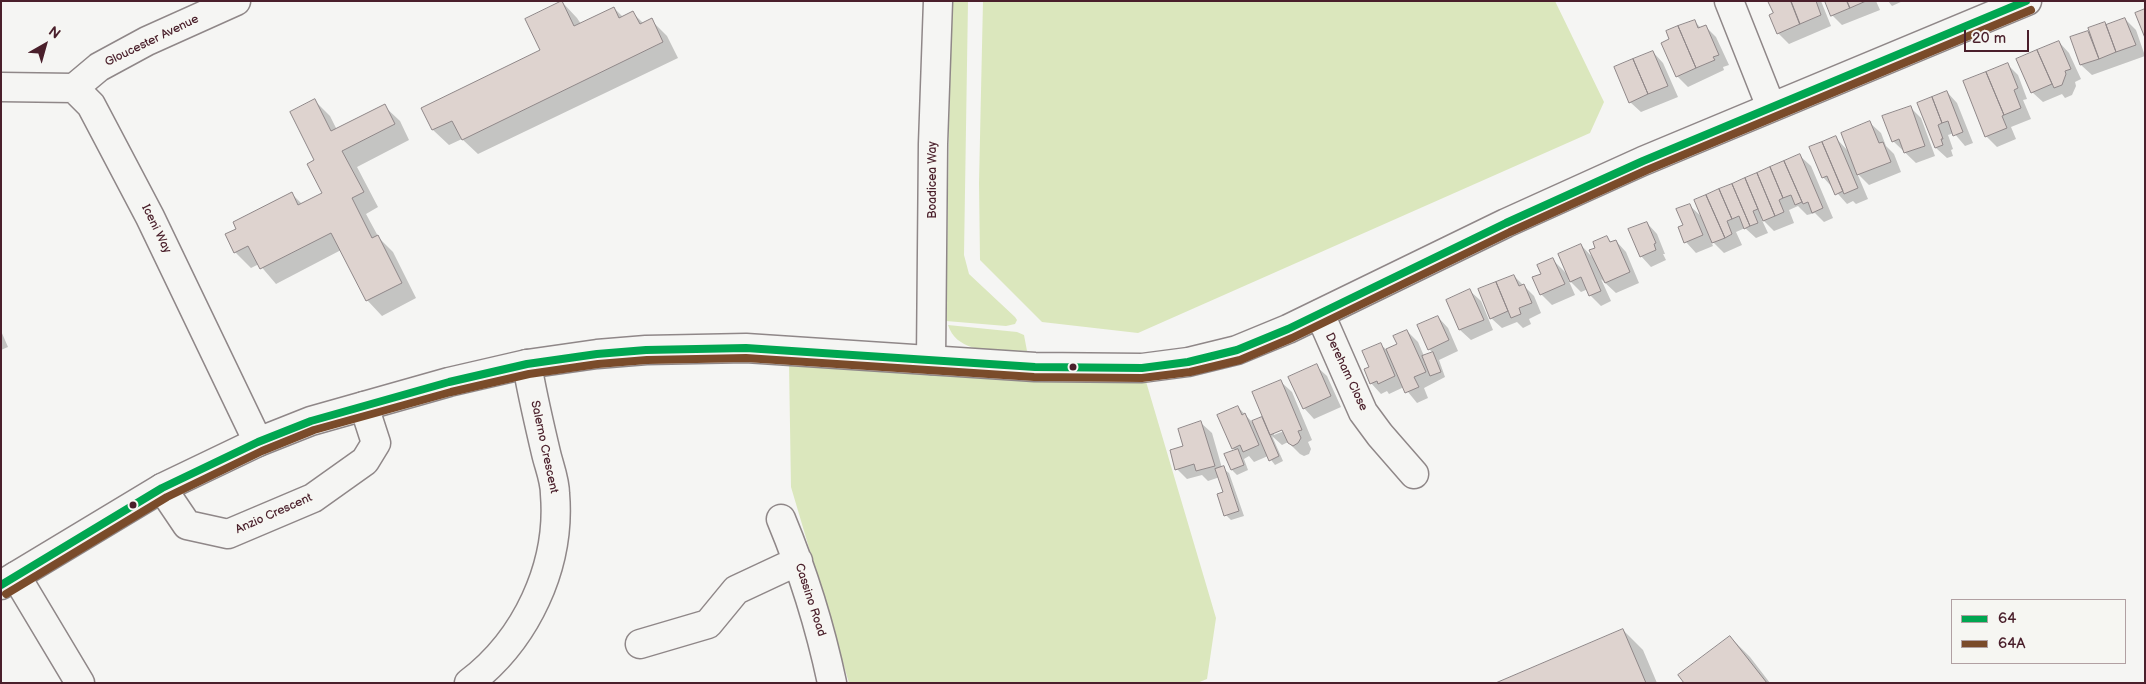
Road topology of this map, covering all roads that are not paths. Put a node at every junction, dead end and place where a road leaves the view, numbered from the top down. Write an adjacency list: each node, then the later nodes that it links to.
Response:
1 (236, 1): 6 (street, Gloucester Avenue)
2 (938, 1): 9 (street, Boadicea Way)
3 (1729, 1): 7 (street)
4 (2026, 1): 7 (street)
5 (1, 87): 6 (street)
6 (74, 88): 12 (street, Iceni Way)
7 (1771, 107): 8 (street)
8 (1320, 314): 9 (street); 13 (street, Dereham Close)
9 (932, 360): 10 (street)
10 (527, 364): 11 (street); 20 (street, Salerno Crescent)
11 (364, 406): 12 (street); 14 (street, Anzio Crescent)
12 (258, 442): 14 (street)
13 (1414, 474)
14 (162, 488): 17 (street)
15 (781, 519): 16 (street, Cassino Road)
16 (798, 561): 18 (street); 21 (street, Cassino Road)
17 (9, 580): 19 (street)
18 (640, 644)
19 (80, 683)
20 (469, 683)
21 (832, 683)

